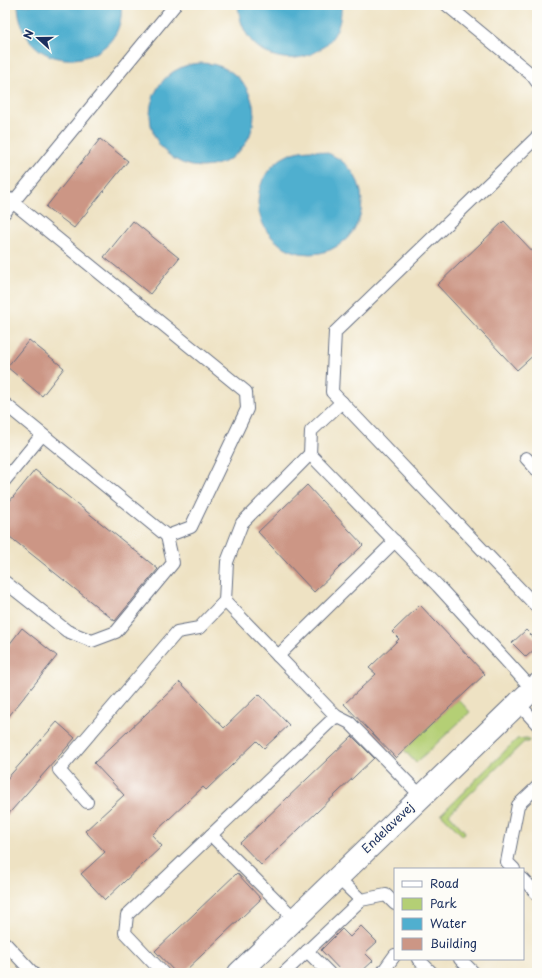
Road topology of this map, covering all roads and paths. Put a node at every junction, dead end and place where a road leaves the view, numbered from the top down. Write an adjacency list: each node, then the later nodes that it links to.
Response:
1 (175, 5): 5 (lane)
2 (447, 5): 3 (lane)
3 (537, 82)
4 (537, 137): 7 (lane)
5 (9, 199): 6 (lane); 14 (lane)
6 (5, 212)
7 (342, 402): 10 (lane); 18 (lane)
8 (5, 404): 9 (lane)
9 (42, 435): 13 (lane); 14 (lane)
10 (310, 454): 15 (lane); 17 (lane)
11 (526, 458): 12 (lane)
12 (537, 470)
13 (5, 480)
14 (167, 536): 16 (lane)
15 (394, 540): 19 (lane); 20 (lane)
16 (5, 582)
17 (225, 601): 19 (lane); 25 (lane)
18 (537, 607)
19 (278, 656): 21 (lane)
20 (529, 692): 22 (lane); 24 (street, Endelavevej)
21 (336, 716): 24 (lane); 26 (lane)
22 (537, 724)
23 (537, 787): 27 (lane)
24 (421, 796): 28 (street, Endelavevej)
25 (87, 802)
26 (211, 835): 33 (lane); 40 (lane)
27 (513, 868)
28 (337, 878): 31 (lane); 33 (street, Endelavevej)
29 (524, 880): 30 (lane)
30 (537, 894)
31 (361, 900): 32 (lane); 35 (lane)
32 (394, 903)
33 (294, 918): 41 (street, Endelavevej)
34 (5, 943): 39 (lane)
35 (307, 951): 42 (lane); 43 (lane)
36 (394, 956): 44 (lane)
37 (419, 960): 45 (lane)
38 (461, 960): 46 (lane)
39 (33, 973)
40 (163, 973)
41 (239, 973)
42 (284, 973)
43 (329, 973)
44 (382, 973)
45 (432, 973)
46 (474, 973)

